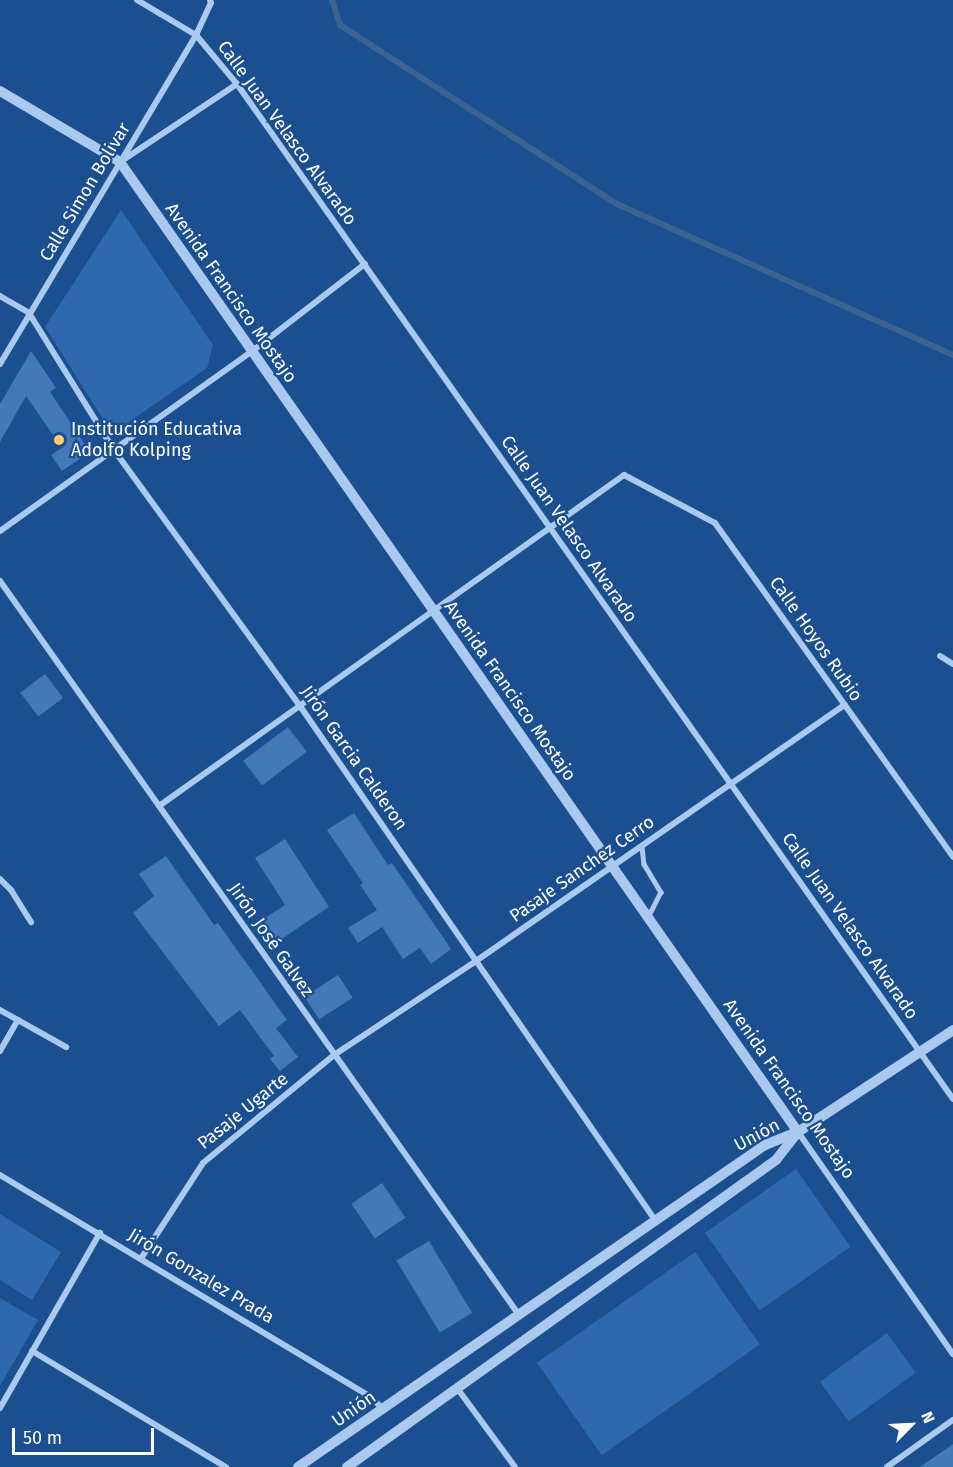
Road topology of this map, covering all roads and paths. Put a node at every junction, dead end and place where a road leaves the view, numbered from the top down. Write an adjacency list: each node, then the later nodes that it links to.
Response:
1 (137, 0): 3 (street, Calle Juan Velasco Alvarado)
2 (210, 0): 3 (street, Calle Simon Bolivar)
3 (196, 35): 4 (street, Calle Juan Velasco Alvarado); 6 (street, Calle Simon Bolivar)
4 (237, 84): 6 (street); 7 (street, Calle Juan Velasco Alvarado)
5 (0, 91): 6 (street, Avenida Francisco Mostajo)
6 (120, 162): 9 (street, Calle Simon Bolivar); 10 (street, Avenida Francisco Mostajo)
7 (364, 264): 10 (street); 13 (street, Calle Juan Velasco Alvarado)
8 (0, 296): 9 (street)
9 (29, 313): 11 (street, Calle Simon Bolivar); 12 (street, Jirón Garcia Calderon)
10 (251, 352): 12 (street); 16 (street, Avenida Francisco Mostajo)
11 (0, 364)
12 (114, 450): 14 (street); 20 (street, Jirón Garcia Calderon)
13 (548, 526): 16 (street); 19 (street, Calle Hoyos Rubio); 21 (street, Calle Juan Velasco Alvarado)
14 (0, 531)
15 (0, 581): 22 (street, Jirón José Galvez)
16 (434, 611): 20 (street); 25 (street, Avenida Francisco Mostajo)
17 (940, 656): 18 (street)
18 (953, 664)
19 (845, 705): 21 (street, Pasaje Sanchez Cerro); 24 (street, Calle Hoyos Rubio)
20 (300, 706): 22 (street); 29 (street, Jirón Garcia Calderon)
21 (732, 784): 23 (street, Pasaje Sanchez Cerro); 35 (street, Calle Juan Velasco Alvarado)
22 (159, 806): 36 (street, Jirón José Galvez)
23 (642, 846): 25 (street, Pasaje Sanchez Cerro); 27 (lane)
24 (953, 857)
25 (613, 866): 27 (street, Avenida Francisco Mostajo); 29 (street, Pasaje Sanchez Cerro)
26 (0, 879): 28 (street)
27 (648, 917): 38 (street, Avenida Francisco Mostajo)
28 (31, 922)
29 (476, 961): 36 (street, Pasaje Sanchez Cerro); 40 (street, Jirón Garcia Calderon)
30 (0, 1010): 31 (street)
31 (18, 1020): 33 (street); 34 (street)
32 (953, 1030): 35 (street)
33 (66, 1047)
34 (0, 1052)
35 (920, 1052): 37 (street, Calle Juan Velasco Alvarado); 38 (street)
36 (334, 1056): 42 (street, Pasaje Ugarte); 43 (street, Jirón José Galvez)
37 (953, 1099)
38 (798, 1132): 40 (street, Unión); 45 (street, Avenida Francisco Mostajo); 46 (street, Unión)
39 (0, 1174): 41 (street, Jirón Gonzalez Prada)
40 (655, 1220): 43 (street, Unión)
41 (100, 1233): 42 (street, Jirón Gonzalez Prada); 44 (street)
42 (142, 1257): 48 (street, Jirón Gonzalez Prada)
43 (519, 1315): 48 (street, Unión)
44 (32, 1352): 47 (street); 50 (street)
45 (953, 1354)
46 (457, 1388): 52 (street, Unión); 53 (street)
47 (0, 1408)
48 (382, 1409): 51 (street, Unión)
49 (953, 1420): 54 (street)
50 (226, 1467)
51 (298, 1467)
52 (347, 1467)
53 (515, 1467)
54 (887, 1467)

